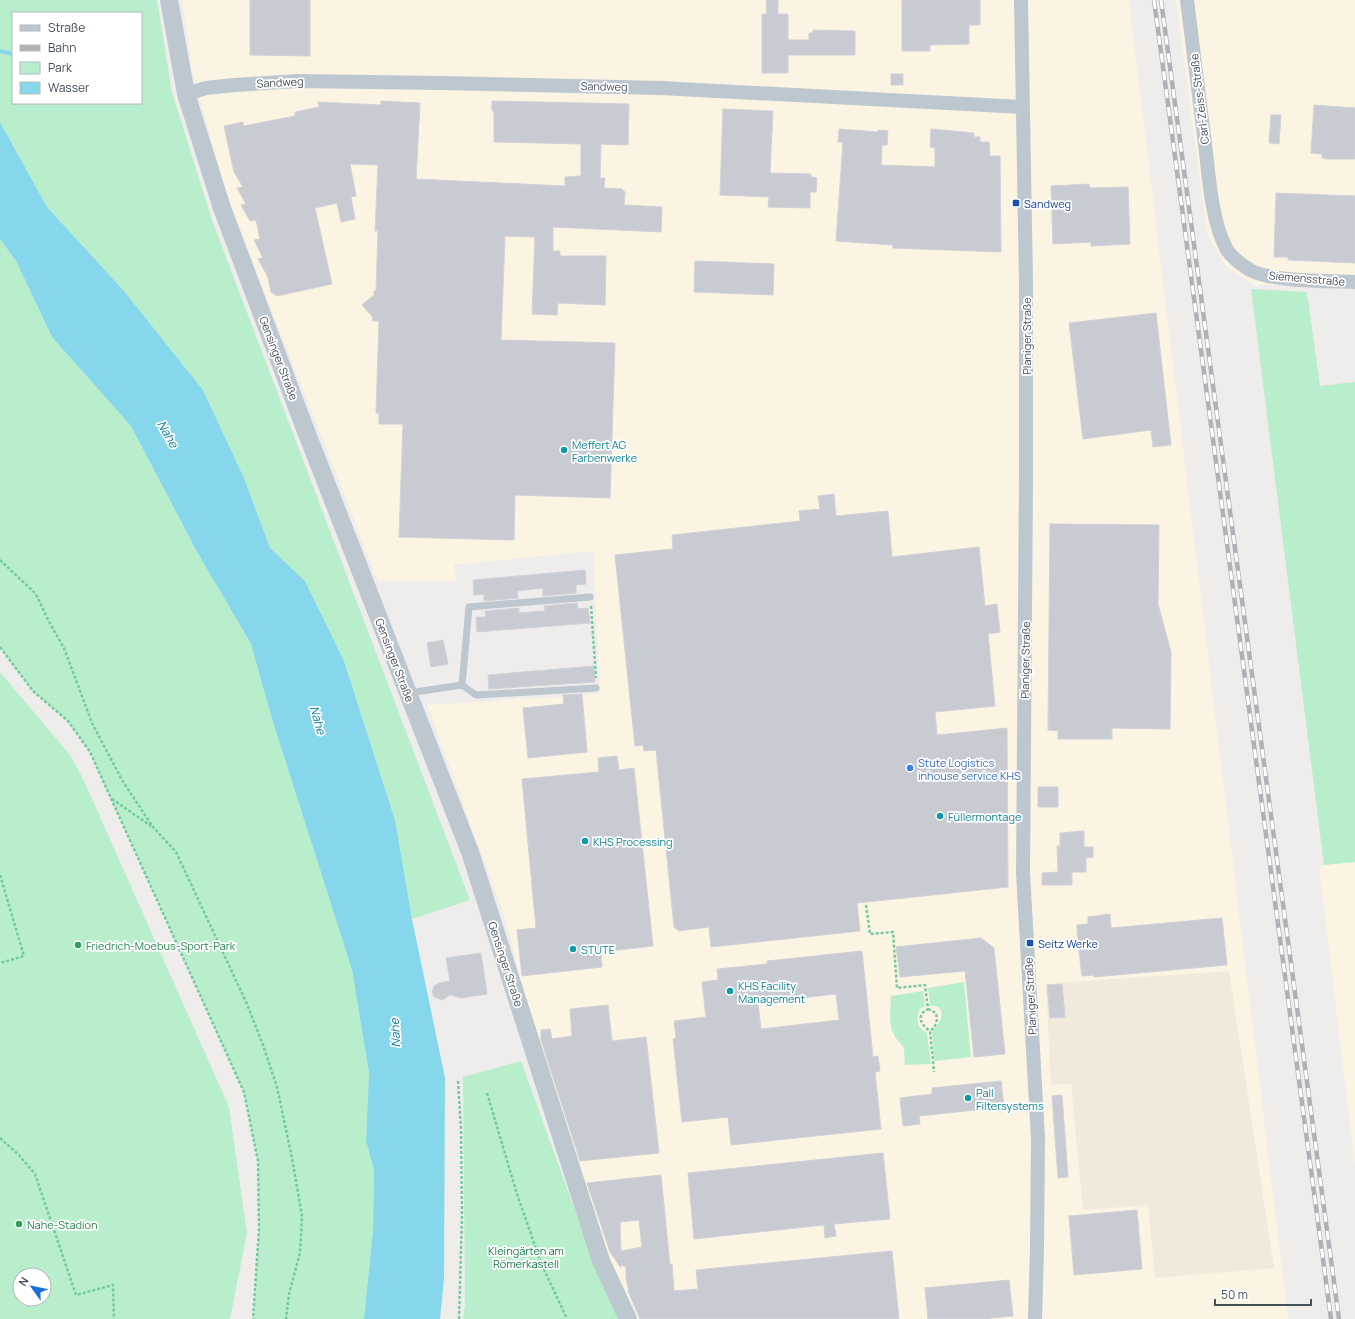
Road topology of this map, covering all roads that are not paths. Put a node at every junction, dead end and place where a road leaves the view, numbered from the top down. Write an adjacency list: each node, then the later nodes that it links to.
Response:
1 (169, 0): 4 (street, Gensinger Straße)
2 (1021, 0): 5 (street, Planiger Straße)
3 (1187, 0): 6 (street, Carl-Zeiss-Straße)
4 (186, 94): 5 (street, Sandweg); 11 (street, Gensinger Straße)
5 (1023, 107): 13 (street, Planiger Straße)
6 (1211, 197): 7 (street, Siemensstraße)
7 (1355, 282)
8 (590, 597): 9 (lane)
9 (462, 685): 10 (lane); 11 (lane)
10 (596, 688)
11 (408, 693): 12 (street, Gensinger Straße)
12 (628, 1319)
13 (1035, 1319)

